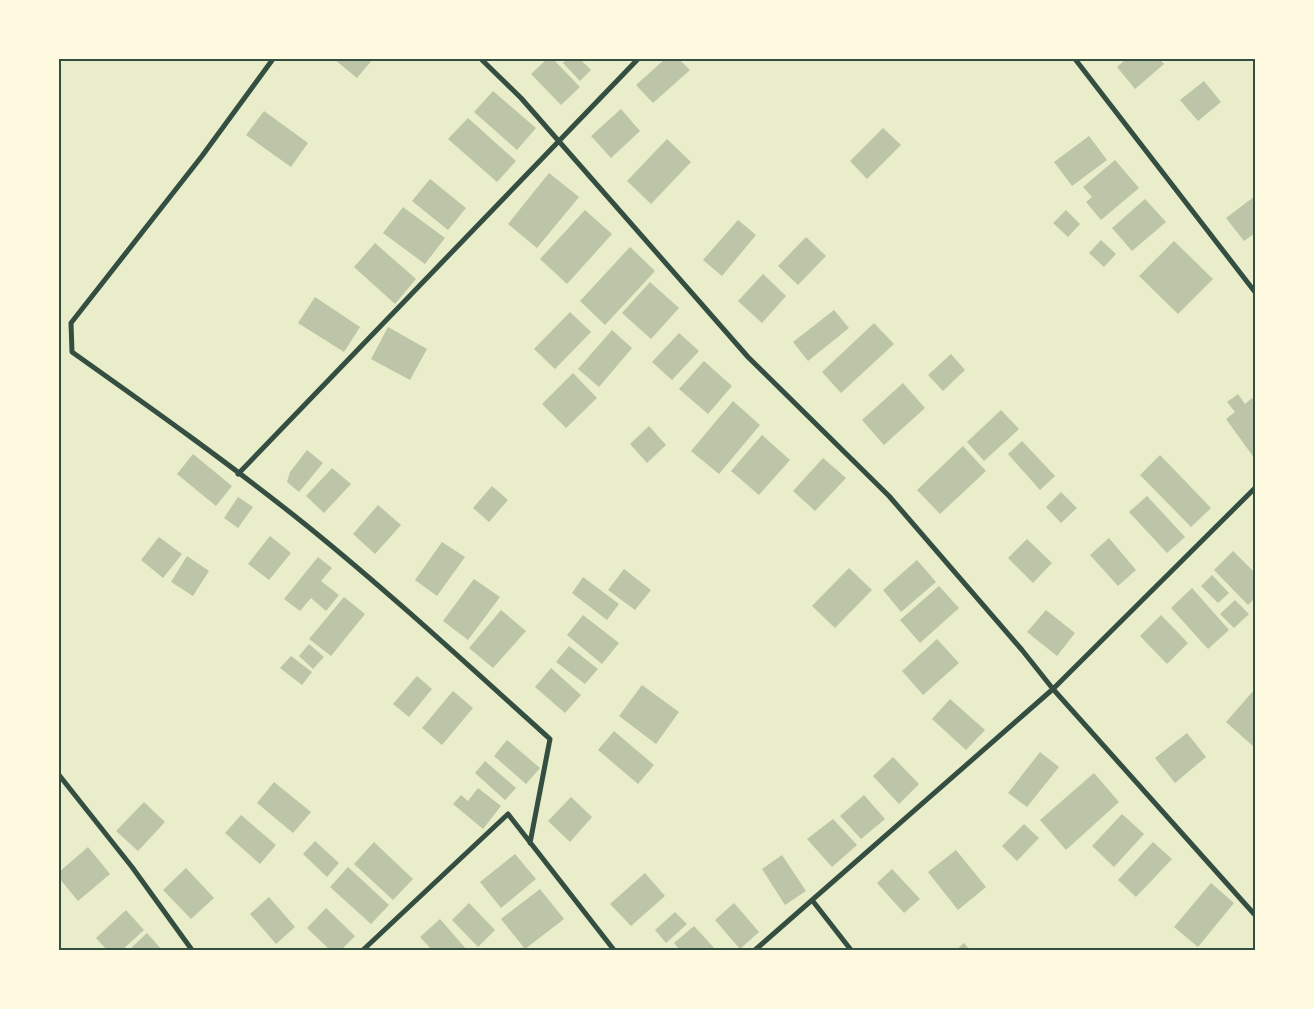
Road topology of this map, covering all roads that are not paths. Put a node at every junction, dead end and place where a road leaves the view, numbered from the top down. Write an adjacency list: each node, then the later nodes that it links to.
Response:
1 (273, 59): 7 (street)
2 (481, 59): 5 (street)
3 (638, 59): 5 (street)
4 (1075, 59): 6 (street)
5 (558, 140): 7 (street); 9 (street)
6 (1255, 292)
7 (238, 474): 11 (street)
8 (1255, 488): 9 (street)
9 (1052, 689): 12 (street); 13 (street)
10 (59, 775): 14 (street)
11 (530, 843): 15 (street); 16 (street)
12 (812, 900): 17 (street); 18 (street)
13 (1255, 915)
14 (192, 950)
15 (363, 950)
16 (614, 950)
17 (755, 950)
18 (851, 950)

